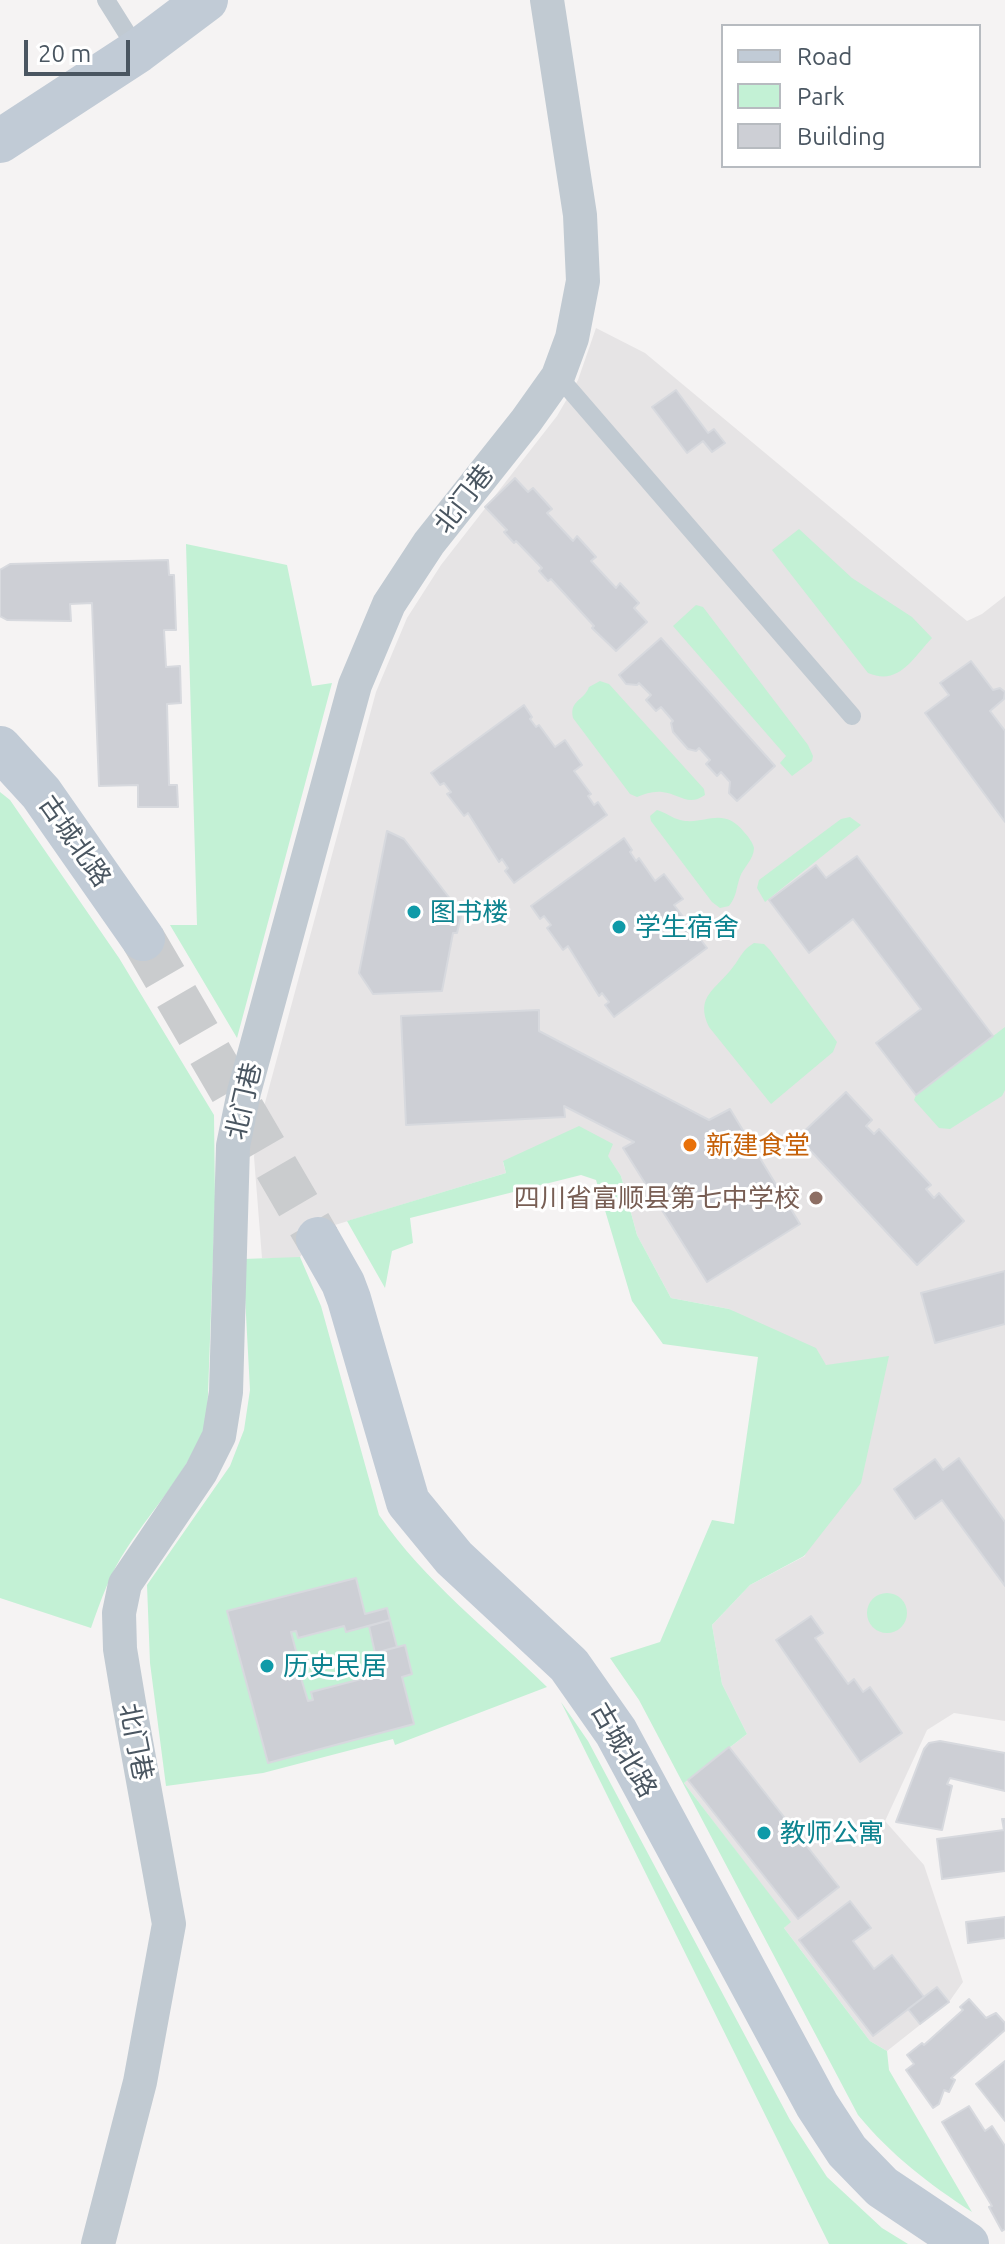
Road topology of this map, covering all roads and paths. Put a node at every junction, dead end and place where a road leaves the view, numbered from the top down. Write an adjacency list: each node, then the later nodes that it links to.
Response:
1 (106, 0): 4 (lane)
2 (206, 0): 4 (street)
3 (547, 0): 6 (street, 北门巷)
4 (138, 51): 5 (street)
5 (0, 141)
6 (558, 376): 7 (lane); 11 (street, 北门巷)
7 (852, 716)
8 (0, 748): 9 (street, 古城北路)
9 (143, 939)
10 (318, 1239): 12 (street, 古城北路)
11 (98, 2244)
12 (967, 2244)

